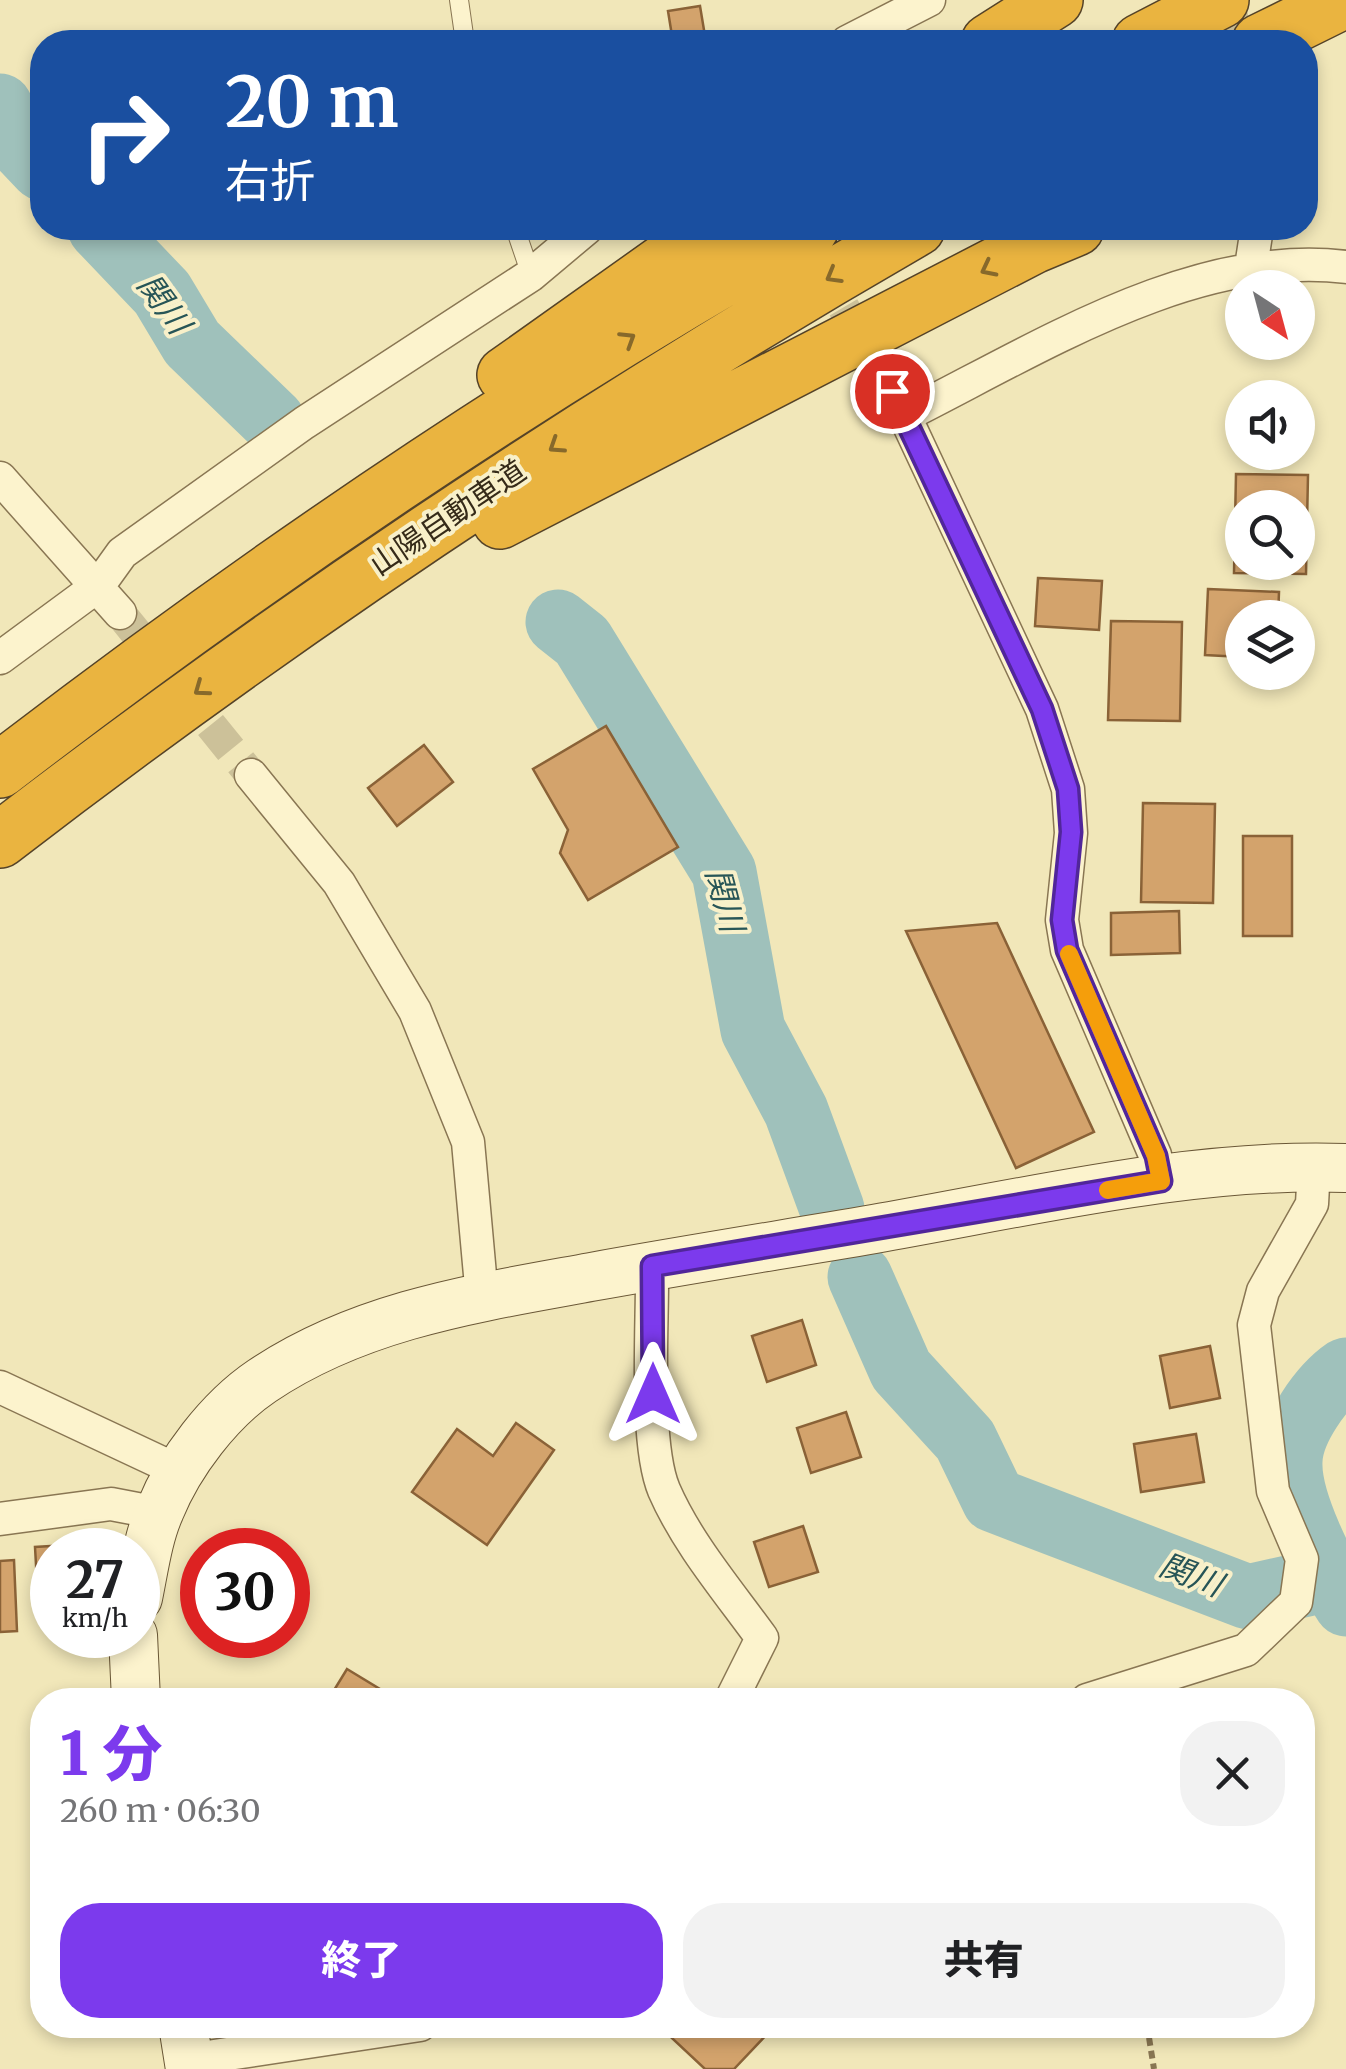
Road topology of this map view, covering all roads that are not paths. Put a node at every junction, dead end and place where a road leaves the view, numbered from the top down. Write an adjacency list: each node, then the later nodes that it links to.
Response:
1 (459, 0): 6 (lane)
2 (928, 0): 7 (street)
3 (1054, 0): 8 (highway)
4 (1221, 0): 9 (highway)
5 (1345, 0): 10 (highway)
6 (463, 30)
7 (870, 30)
8 (1008, 30)
9 (1163, 30)
10 (1284, 30)
11 (519, 240): 20 (lane)
12 (573, 240): 20 (street)
13 (695, 240): 26 (highway)
14 (792, 240): 26 (highway, 山陽自動車道, one-way to 14)
15 (897, 240): 24 (highway, 山陽自動車道, one-way to 24)
16 (1047, 240): 24 (highway, one-way to 24)
17 (1255, 240): 18 (street)
18 (1251, 267): 19 (street); 31 (street)
19 (1346, 267)
20 (531, 275): 22 (street)
21 (0, 478): 22 (street)
22 (99, 585): 23 (street); 25 (street)
23 (120, 612)
24 (251, 652): 29 (highway, 山陽自動車道, one-way to 29)
25 (0, 658)
26 (54, 728): 27 (highway, 山陽自動車道)
27 (0, 770)
28 (251, 775): 33 (street)
29 (0, 840)
30 (1330, 1168): 31 (street); 41 (street)
31 (1161, 1181): 32 (street)
32 (652, 1266): 33 (street); 40 (street)
33 (482, 1297): 35 (street)
34 (0, 1387): 35 (street)
35 (169, 1492): 36 (street); 37 (street)
36 (0, 1519)
37 (158, 1528)
38 (135, 1658): 39 (street)
39 (136, 1688)
40 (737, 1688)
41 (1125, 1688)
42 (304, 2038): 43 (street)
43 (187, 2051)

